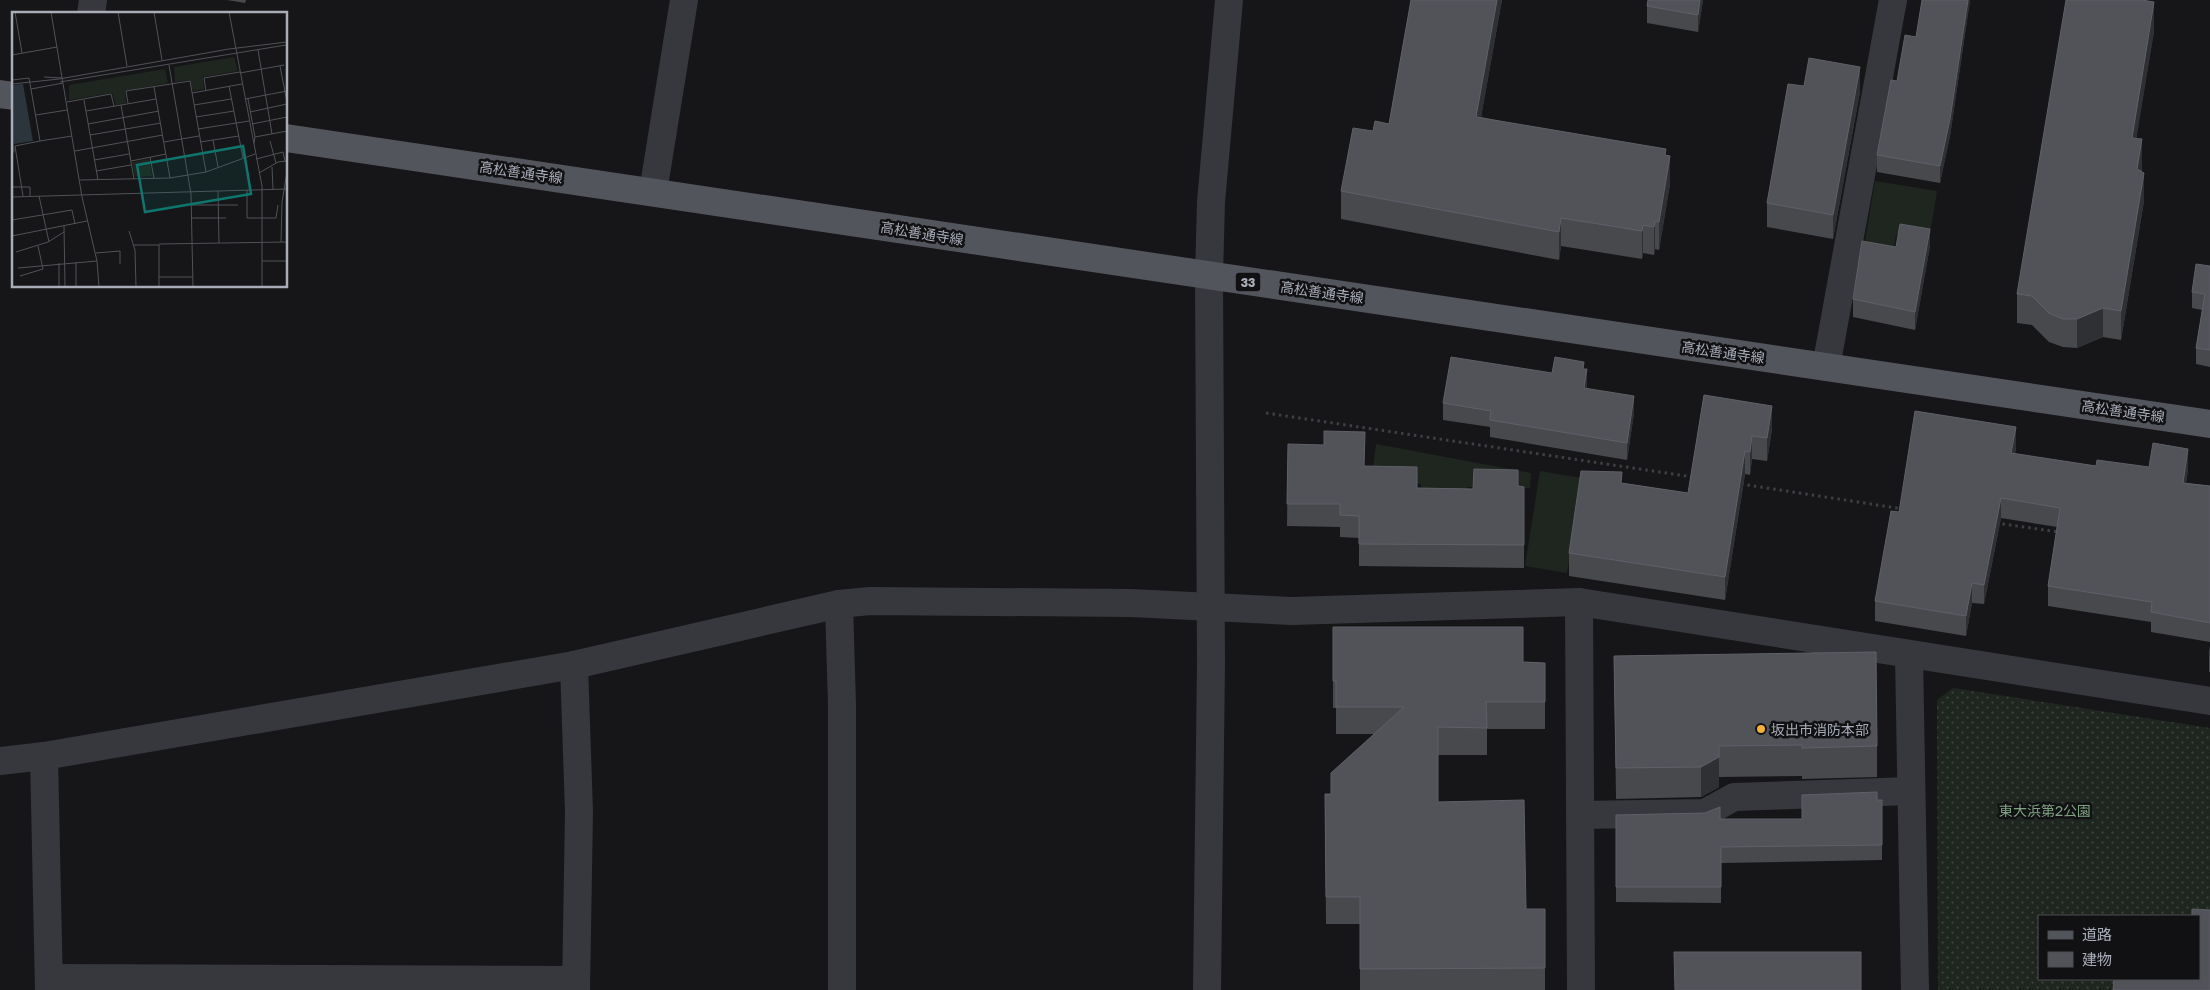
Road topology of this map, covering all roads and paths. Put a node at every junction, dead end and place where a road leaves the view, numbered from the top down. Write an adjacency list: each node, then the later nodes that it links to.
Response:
1 (684, 0): 5 (street)
2 (1229, 0): 6 (street)
3 (1893, 0): 7 (street)
4 (288, 138): 5 (main road, 高松善通寺線 / 33)
5 (653, 192): 6 (main road, 高松善通寺線 / 33)
6 (1209, 276): 7 (main road, 高松善通寺線 / 33); 17 (street)
7 (1826, 367): 9 (main road, 高松善通寺線 / 33)
8 (1266, 413): 10 (path)
9 (2210, 424)
10 (1698, 478)
11 (1738, 484): 12 (path)
12 (1905, 509)
13 (1994, 522): 14 (path)
14 (2062, 533)
15 (1579, 602): 17 (street); 18 (street); 24 (street)
16 (839, 604): 17 (street); 19 (street); 27 (street)
17 (1211, 608): 28 (street)
18 (1909, 655): 20 (street); 23 (street)
19 (574, 665): 21 (street); 26 (street)
20 (2210, 701)
21 (44, 756): 22 (street); 25 (street)
22 (0, 761)
23 (1911, 791): 24 (street); 30 (street)
24 (1580, 815): 29 (street)
25 (49, 984): 26 (street)
26 (576, 985)
27 (842, 990)
28 (1207, 990)
29 (1580, 990)
30 (1915, 990)

